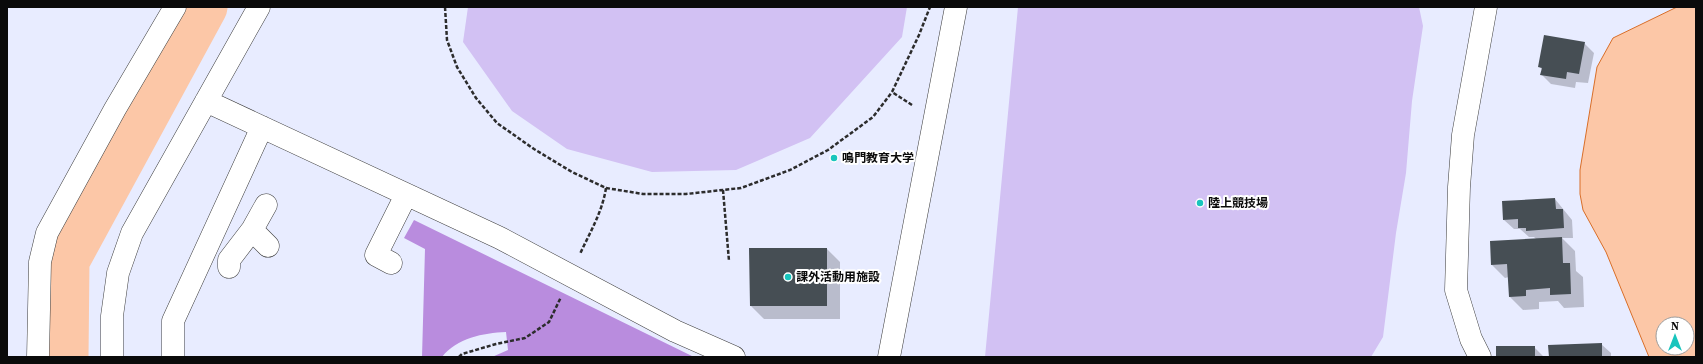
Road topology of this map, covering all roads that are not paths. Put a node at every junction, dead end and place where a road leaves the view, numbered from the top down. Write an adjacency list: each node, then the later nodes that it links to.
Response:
1 (174, 7): 13 (street)
2 (259, 7): 5 (street)
3 (956, 7): 17 (street)
4 (1486, 7): 18 (street)
5 (206, 101): 6 (street); 14 (street)
6 (262, 127): 7 (street); 15 (street)
7 (406, 195): 11 (street); 16 (street)
8 (266, 205): 9 (street)
9 (252, 230): 10 (street); 12 (street)
10 (268, 246)
11 (391, 263)
12 (229, 267)
13 (38, 357)
14 (112, 357)
15 (173, 357)
16 (734, 357)
17 (889, 357)
18 (1480, 357)

